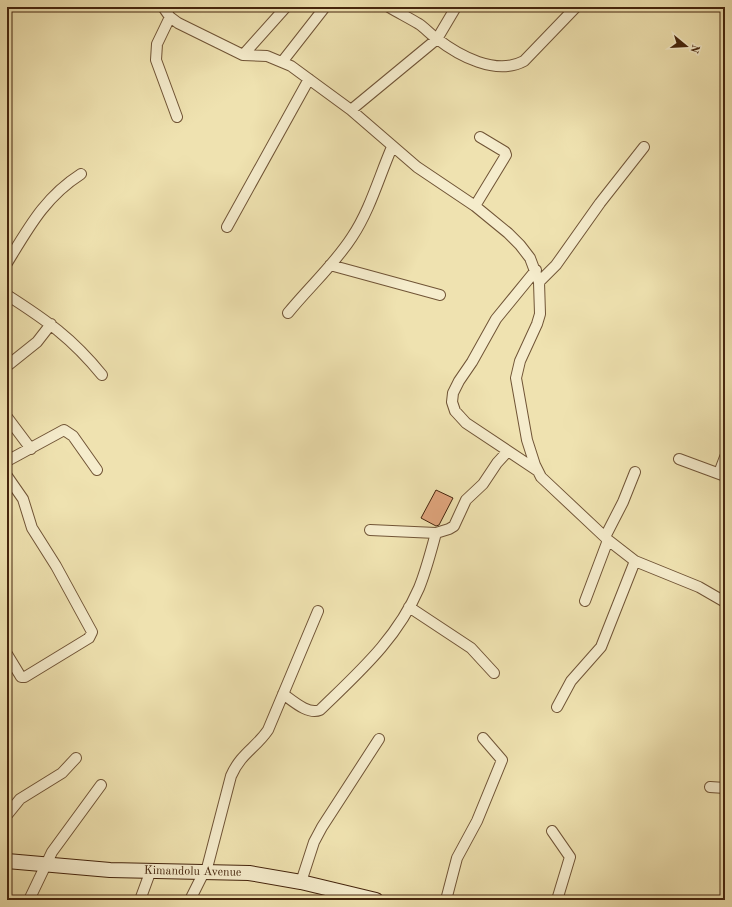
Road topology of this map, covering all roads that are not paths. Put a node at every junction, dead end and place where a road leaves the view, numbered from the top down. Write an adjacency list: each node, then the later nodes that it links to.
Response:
1 (163, 7): 8 (street)
2 (286, 7): 11 (street)
3 (325, 7): 12 (street)
4 (389, 7): 9 (street)
5 (410, 7): 9 (street)
6 (456, 7): 10 (street)
7 (576, 7): 10 (street)
8 (170, 17): 11 (street); 15 (street)
9 (406, 18): 10 (street)
10 (436, 39): 14 (street)
11 (243, 55): 12 (street)
12 (282, 62): 13 (street)
13 (309, 79): 14 (street); 21 (street)
14 (351, 110): 17 (street)
15 (177, 117)
16 (480, 137): 20 (street)
17 (392, 147): 20 (street); 23 (street)
18 (644, 147): 25 (street)
19 (81, 174): 22 (street)
20 (475, 206): 24 (street)
21 (227, 227)
22 (7, 263)
23 (330, 265): 27 (street); 28 (street)
24 (536, 270): 25 (street); 34 (street)
25 (539, 282): 39 (street)
26 (7, 295): 29 (street)
27 (440, 296)
28 (288, 313)
29 (51, 324): 30 (street); 31 (street)
30 (7, 366)
31 (102, 375)
32 (7, 417): 33 (street)
33 (31, 449): 37 (street); 38 (street)
34 (508, 451): 39 (street); 44 (street)
35 (725, 458): 41 (street)
36 (679, 459): 41 (street)
37 (7, 461)
38 (97, 470)
39 (538, 471): 45 (street)
40 (635, 472): 45 (street)
41 (722, 474)
42 (7, 476): 51 (street)
43 (370, 530): 44 (street)
44 (436, 533): 49 (street)
45 (607, 539): 46 (street); 47 (street)
46 (635, 561): 48 (street); 54 (street)
47 (584, 601)
48 (725, 602)
49 (409, 607): 52 (street); 53 (street)
50 (318, 612): 53 (street)
51 (7, 654)
52 (494, 673)
53 (283, 694): 66 (street)
54 (557, 707)
55 (483, 738): 72 (street)
56 (379, 739): 67 (street)
57 (76, 758): 61 (street)
58 (101, 785): 64 (street)
59 (710, 787): 60 (street)
60 (725, 788)
61 (7, 815)
62 (552, 831): 73 (street)
63 (7, 861): 64 (street, Kimandolu Avenue)
64 (44, 865): 65 (street, Kimandolu Avenue); 68 (street)
65 (151, 870): 66 (street, Kimandolu Avenue); 69 (street)
66 (205, 872): 67 (street, Kimandolu Avenue); 70 (street)
67 (301, 882): 71 (street, Kimandolu Avenue)
68 (29, 900)
69 (140, 900)
70 (190, 900)
71 (376, 900)
72 (446, 900)
73 (557, 900)

